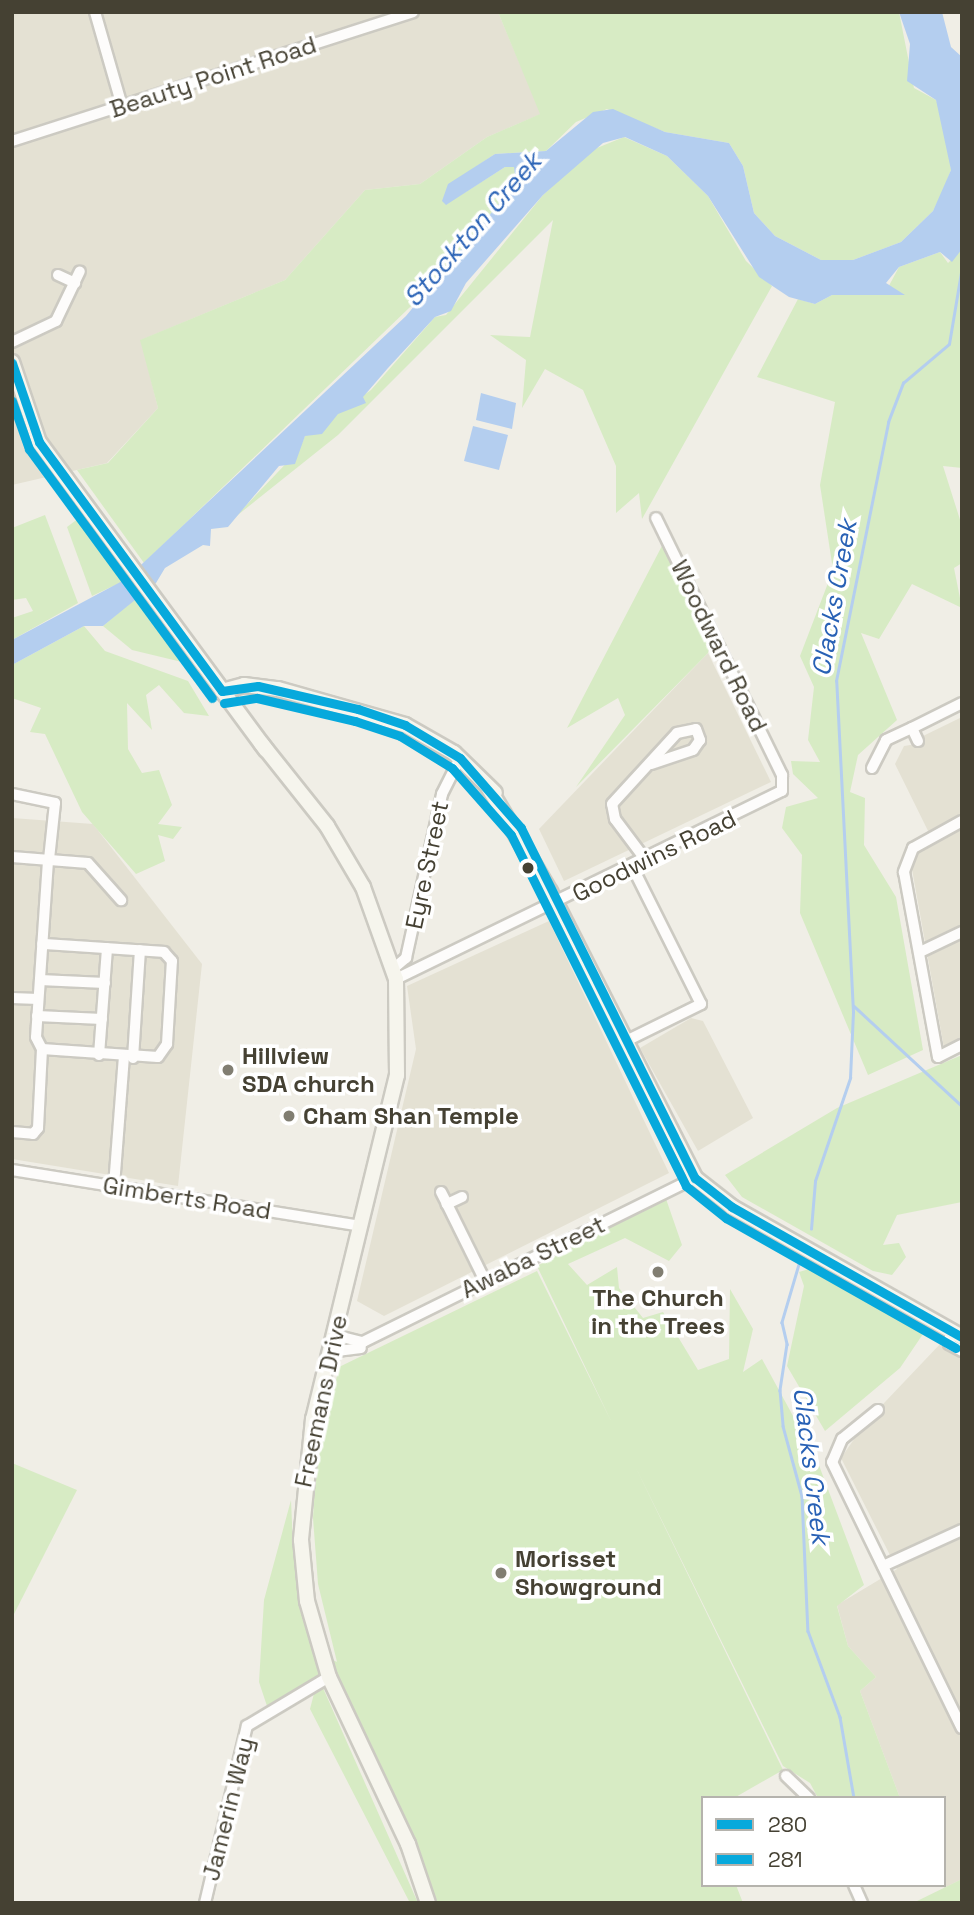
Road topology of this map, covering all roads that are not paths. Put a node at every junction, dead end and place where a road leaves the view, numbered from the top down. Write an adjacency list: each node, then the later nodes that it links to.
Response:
1 (95, 12): 3 (street)
2 (413, 12): 3 (street, Beauty Point Road)
3 (122, 106): 4 (street, Beauty Point Road)
4 (12, 141)
5 (80, 271): 7 (street)
6 (58, 275): 7 (street)
7 (75, 283): 8 (street)
8 (12, 342)
9 (12, 362): 11 (main road, Freemans Drive)
10 (656, 518): 18 (street, Woodward Road)
11 (222, 691): 15 (main road); 32 (main road, Freemans Drive)
12 (962, 703): 13 (street)
13 (912, 728): 14 (street); 17 (street)
14 (918, 741)
15 (460, 758): 25 (main road); 32 (street, Eyre Street)
16 (651, 764): 16 (street); 23 (street)
17 (872, 768)
18 (782, 775): 23 (street, Goodwins Road)
19 (12, 794): 22 (street)
20 (962, 821): 31 (street)
21 (12, 857): 22 (street)
22 (49, 859): 26 (street); 28 (street)
23 (645, 859): 24 (street, Goodwins Road)
24 (632, 866): 25 (street, Goodwins Road); 39 (street)
25 (553, 898): 32 (street, Goodwins Road); 39 (main road)
26 (121, 900)
27 (962, 932): 31 (street)
28 (42, 944): 29 (street); 33 (street)
29 (107, 948): 30 (street); 34 (street)
30 (140, 950): 43 (street); 43 (street)
31 (920, 952): 40 (street)
32 (395, 974): 51 (main road, Freemans Drive)
33 (40, 980): 34 (street); 36 (street)
34 (105, 983): 38 (street)
35 (12, 998): 36 (street)
36 (38, 999): 37 (street)
37 (37, 1016): 38 (street); 41 (street)
38 (102, 1019): 42 (street)
39 (624, 1042): 46 (main road)
40 (962, 1045)
41 (42, 1049): 42 (street); 44 (street)
42 (99, 1055): 43 (street)
43 (129, 1057): 47 (street)
44 (12, 1132)
45 (12, 1170): 47 (street, Gimberts Road)
46 (695, 1178): 52 (street, Awaba Street); 53 (main road)
47 (114, 1186): 51 (street, Gimberts Road)
48 (441, 1192): 50 (street)
49 (462, 1197): 50 (street)
50 (447, 1204): 52 (street)
51 (361, 1226): 54 (main road, Freemans Drive)
52 (485, 1281): 55 (street, Awaba Street)
53 (957, 1334): 57 (street)
54 (334, 1335): 55 (street, Awaba Street); 56 (main road, Freemans Drive)
55 (372, 1338): 56 (street, Awaba Street)
56 (329, 1352): 61 (main road, Freemans Drive)
57 (962, 1352)
58 (878, 1410): 60 (street)
59 (962, 1530): 60 (street)
60 (883, 1566): 63 (street)
61 (329, 1677): 68 (street, Jamerin Way); 69 (main road, Freemans Drive)
62 (962, 1700): 63 (street)
63 (950, 1705): 64 (street)
64 (962, 1728)
65 (786, 1776): 66 (street)
66 (807, 1796)
67 (855, 1887): 70 (street)
68 (205, 1903)
69 (428, 1903)
70 (862, 1903)

